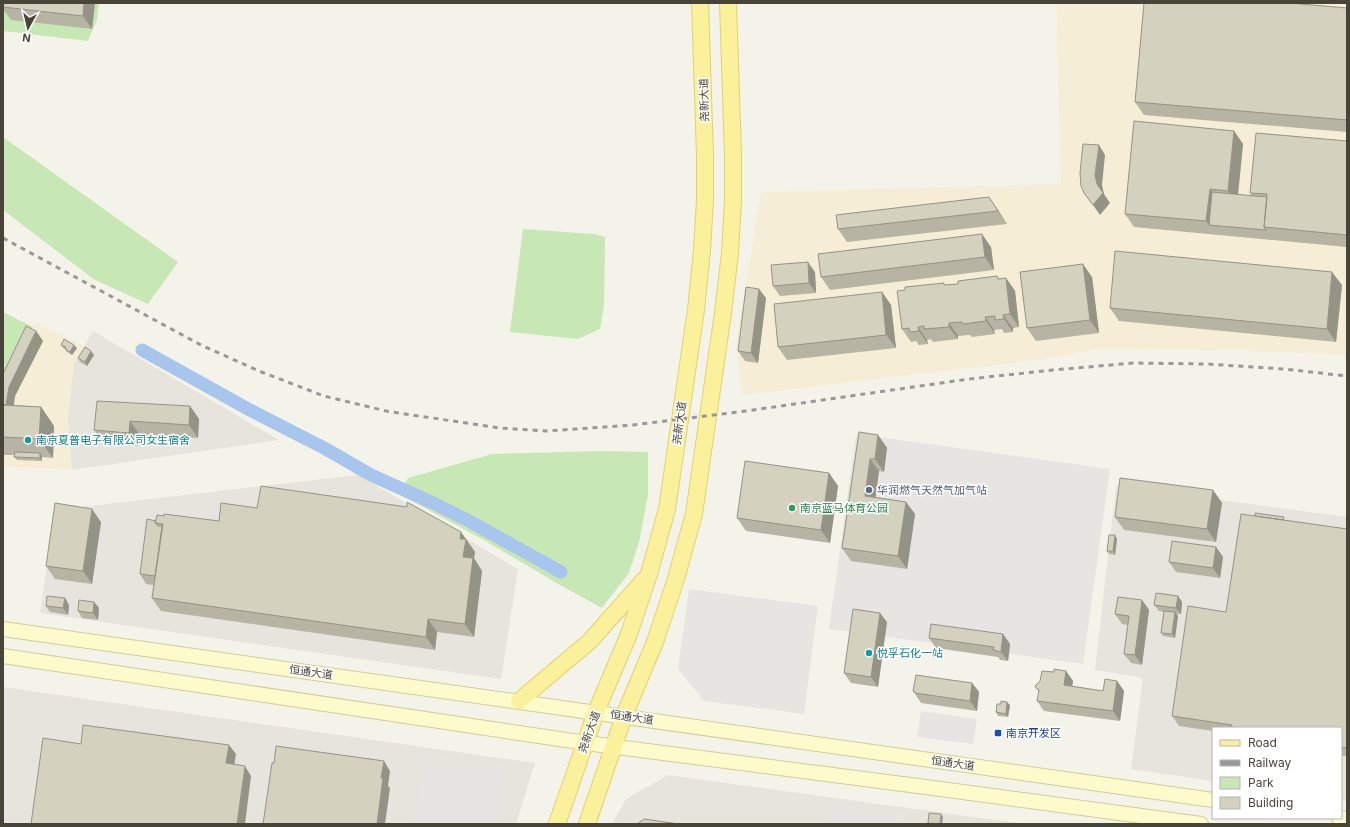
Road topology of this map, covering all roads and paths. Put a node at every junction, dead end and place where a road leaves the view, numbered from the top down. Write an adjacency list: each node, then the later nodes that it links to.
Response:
1 (700, 3): 3 (main road, 尧新大道)
2 (728, 3): 8 (main road)
3 (649, 574): 6 (main road); 7 (main road, 尧新大道)
4 (3, 629): 6 (main road, 恒通大道)
5 (3, 656): 9 (main road)
6 (519, 702): 7 (main road, 恒通大道)
7 (596, 712): 8 (main road, 恒通大道); 9 (main road, 尧新大道)
8 (624, 716): 10 (main road); 11 (main road, 恒通大道)
9 (586, 743): 10 (main road); 12 (main road, 尧新大道)
10 (614, 747): 13 (main road); 14 (main road)
11 (1212, 800)
12 (557, 824)
13 (587, 824)
14 (1201, 824)

